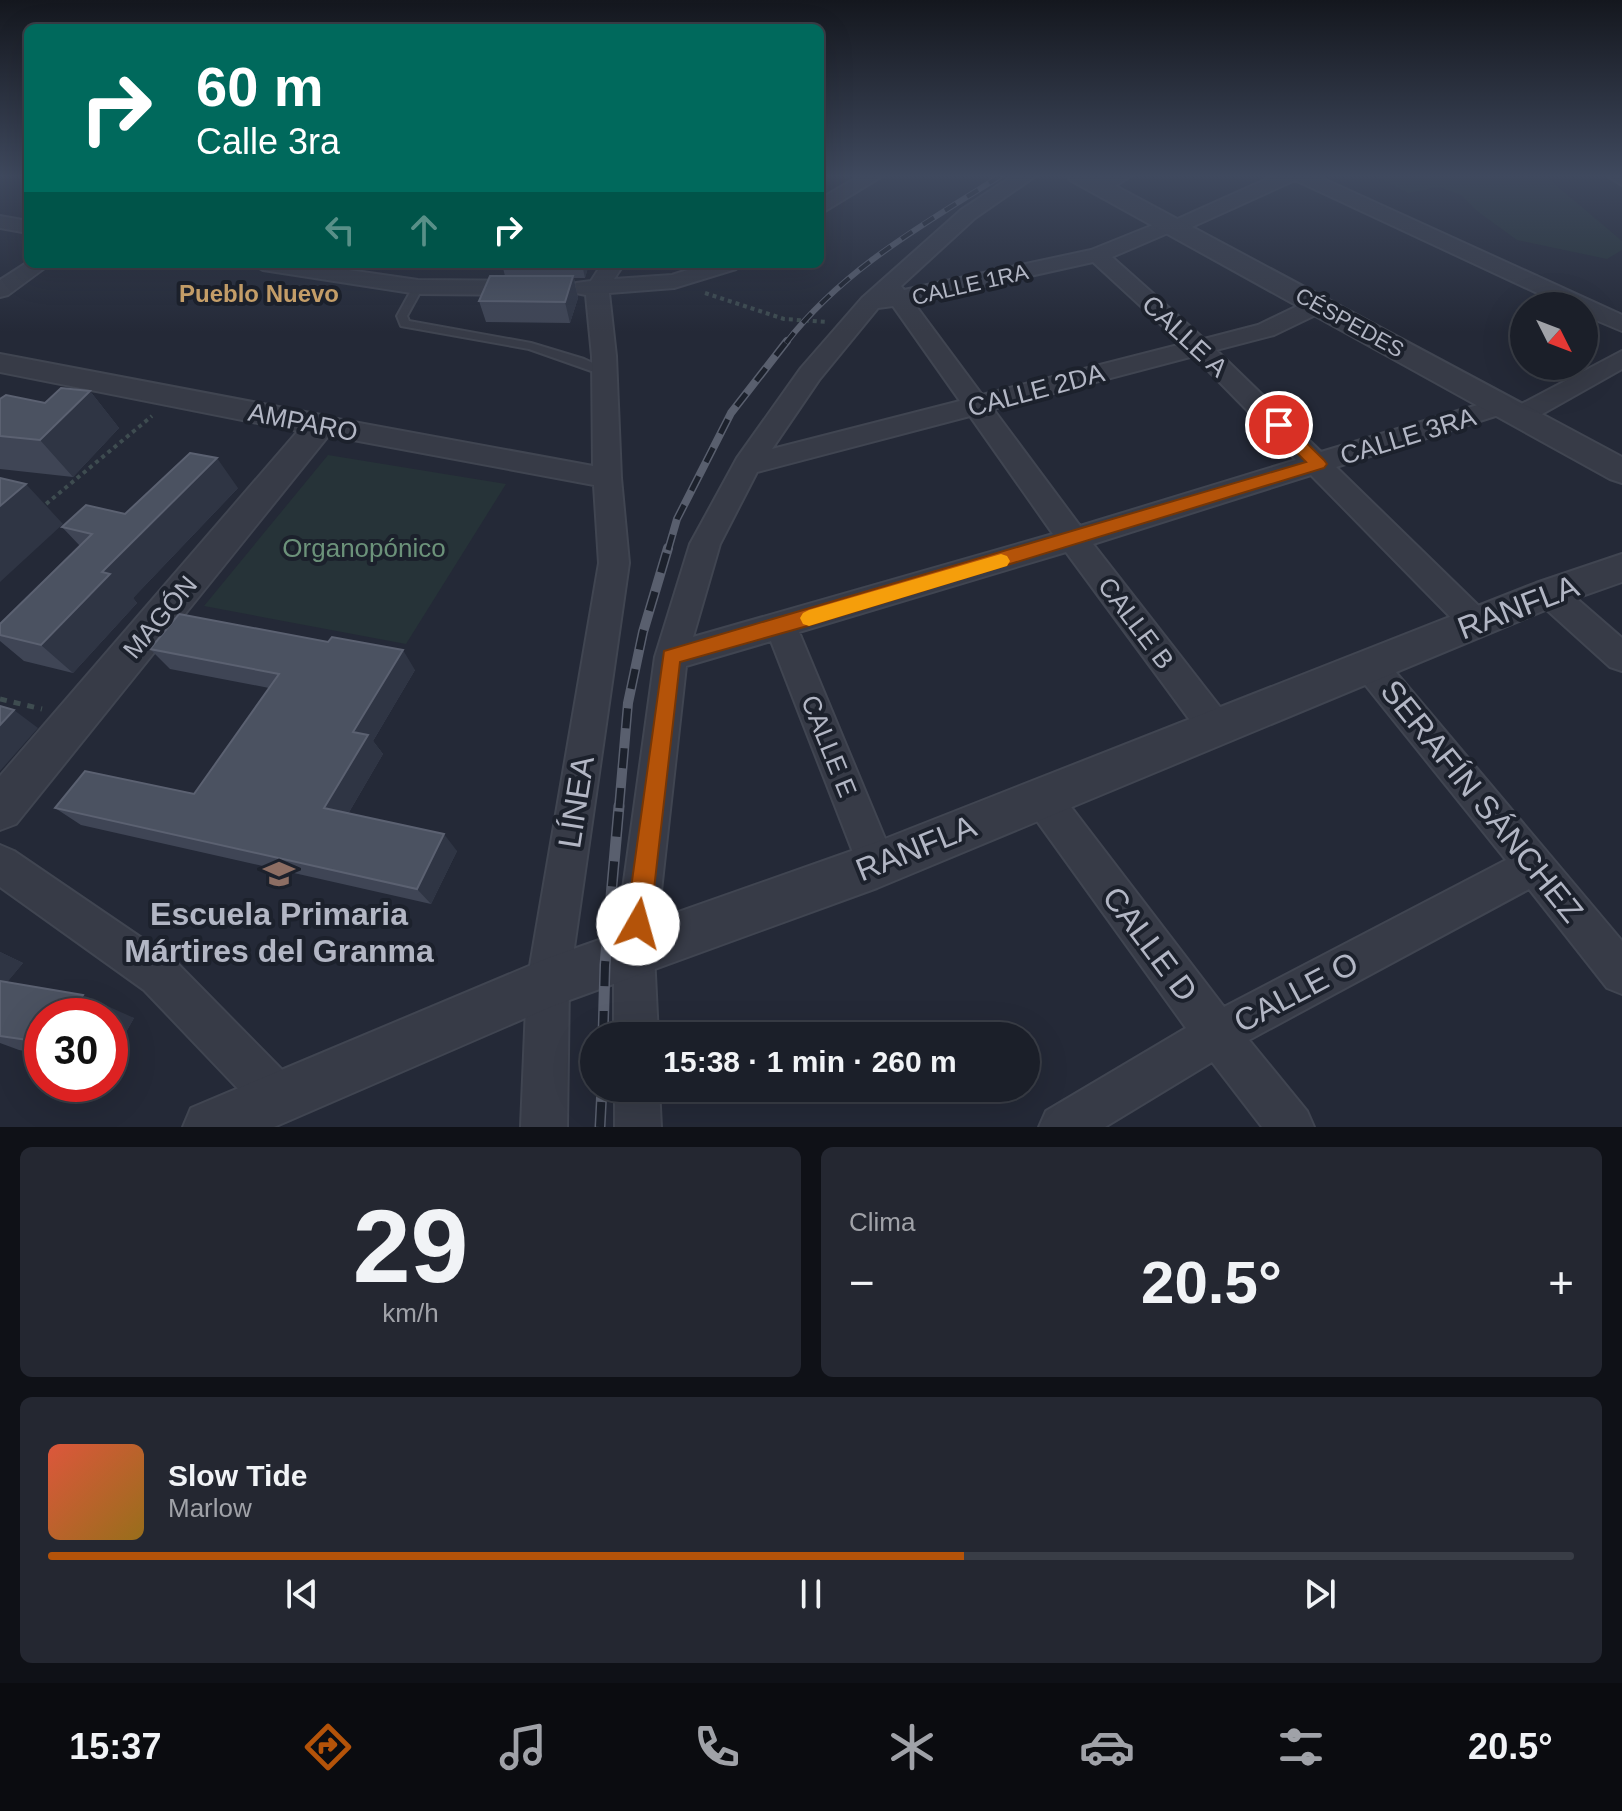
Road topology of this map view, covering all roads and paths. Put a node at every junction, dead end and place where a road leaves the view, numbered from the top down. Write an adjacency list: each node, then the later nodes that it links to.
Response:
1 (954, 228): 15 (street)
2 (1164, 228): 5 (street, CALLE 1RA)
3 (1177, 228): 16 (street, CÉSPEDES)
4 (1414, 228): 14 (street)
5 (1097, 255): 15 (street, CALLE 1RA); 19 (street, CALLE A)
6 (33, 268): 13 (street)
7 (307, 268): 11 (street)
8 (610, 268): 12 (street)
9 (715, 268): 10 (street)
10 (674, 281): 12 (street); 15 (path)
11 (418, 287): 12 (street); 22 (lane)
12 (597, 288): 22 (street, LÍNEA)
13 (0, 290)
14 (1554, 292)
15 (877, 303): 24 (street, CALLE B); 28 (street)
16 (1320, 304): 19 (street, CALLE 2DA); 25 (street, CÉSPEDES)
17 (1598, 313): 18 (street)
18 (1622, 324)
19 (1199, 347): 24 (street, CALLE 2DA); 27 (street, CALLE A)
20 (1622, 359): 25 (street, CALLE 3RA)
21 (0, 363): 23 (street, AMPARO)
22 (604, 371): 30 (street, LÍNEA)
23 (174, 397): 26 (street, AMPARO); 31 (path)
24 (977, 406): 28 (street, CALLE 2DA); 32 (street, CALLE B)
25 (1510, 411): 27 (street, CALLE 3RA); 29 (street, CÉSPEDES)
26 (321, 425): 30 (street, AMPARO); 42 (street, MAGÓN)
27 (1318, 464): 32 (street, CALLE 3RA); 35 (street, CALLE A)
28 (747, 465): 37 (street)
29 (1622, 471)
30 (607, 478): 48 (street, LÍNEA)
31 (35, 513)
32 (1073, 539): 36 (street, CALLE 3RA); 40 (street, CALLE B)
33 (1622, 568): 34 (street, RANFLA)
34 (1549, 593): 35 (street, RANFLA); 38 (street)
35 (1476, 623): 39 (street, RANFLA)
36 (781, 626): 37 (street, CALLE 3RA); 44 (street, CALLE E)
37 (671, 657): 46 (street)
38 (1622, 657)
39 (1371, 667): 40 (street, RANFLA); 45 (street, SERAFÍN SÁNCHEZ)
40 (1215, 727): 41 (street, RANFLA)
41 (1042, 798): 44 (street, RANFLA); 50 (street, CALLE D)
42 (0, 809)
43 (0, 864): 51 (street)
44 (877, 865): 46 (street, RANFLA)
45 (1535, 865): 47 (street, SERAFÍN SÁNCHEZ); 50 (street, CALLE O)
46 (634, 954): 48 (street, RANFLA); 49 (street)
47 (1622, 973)
48 (548, 983): 51 (street, RANFLA); 54 (street, LÍNEA)
49 (636, 1022)
50 (1217, 1034): 56 (street, CALLE O); 57 (street, CALLE D)
51 (278, 1098): 53 (street, RANFLA)
52 (637, 1102): 55 (street)
53 (210, 1127)
54 (544, 1127)
55 (638, 1127)
56 (1062, 1127)
57 (1291, 1127)

